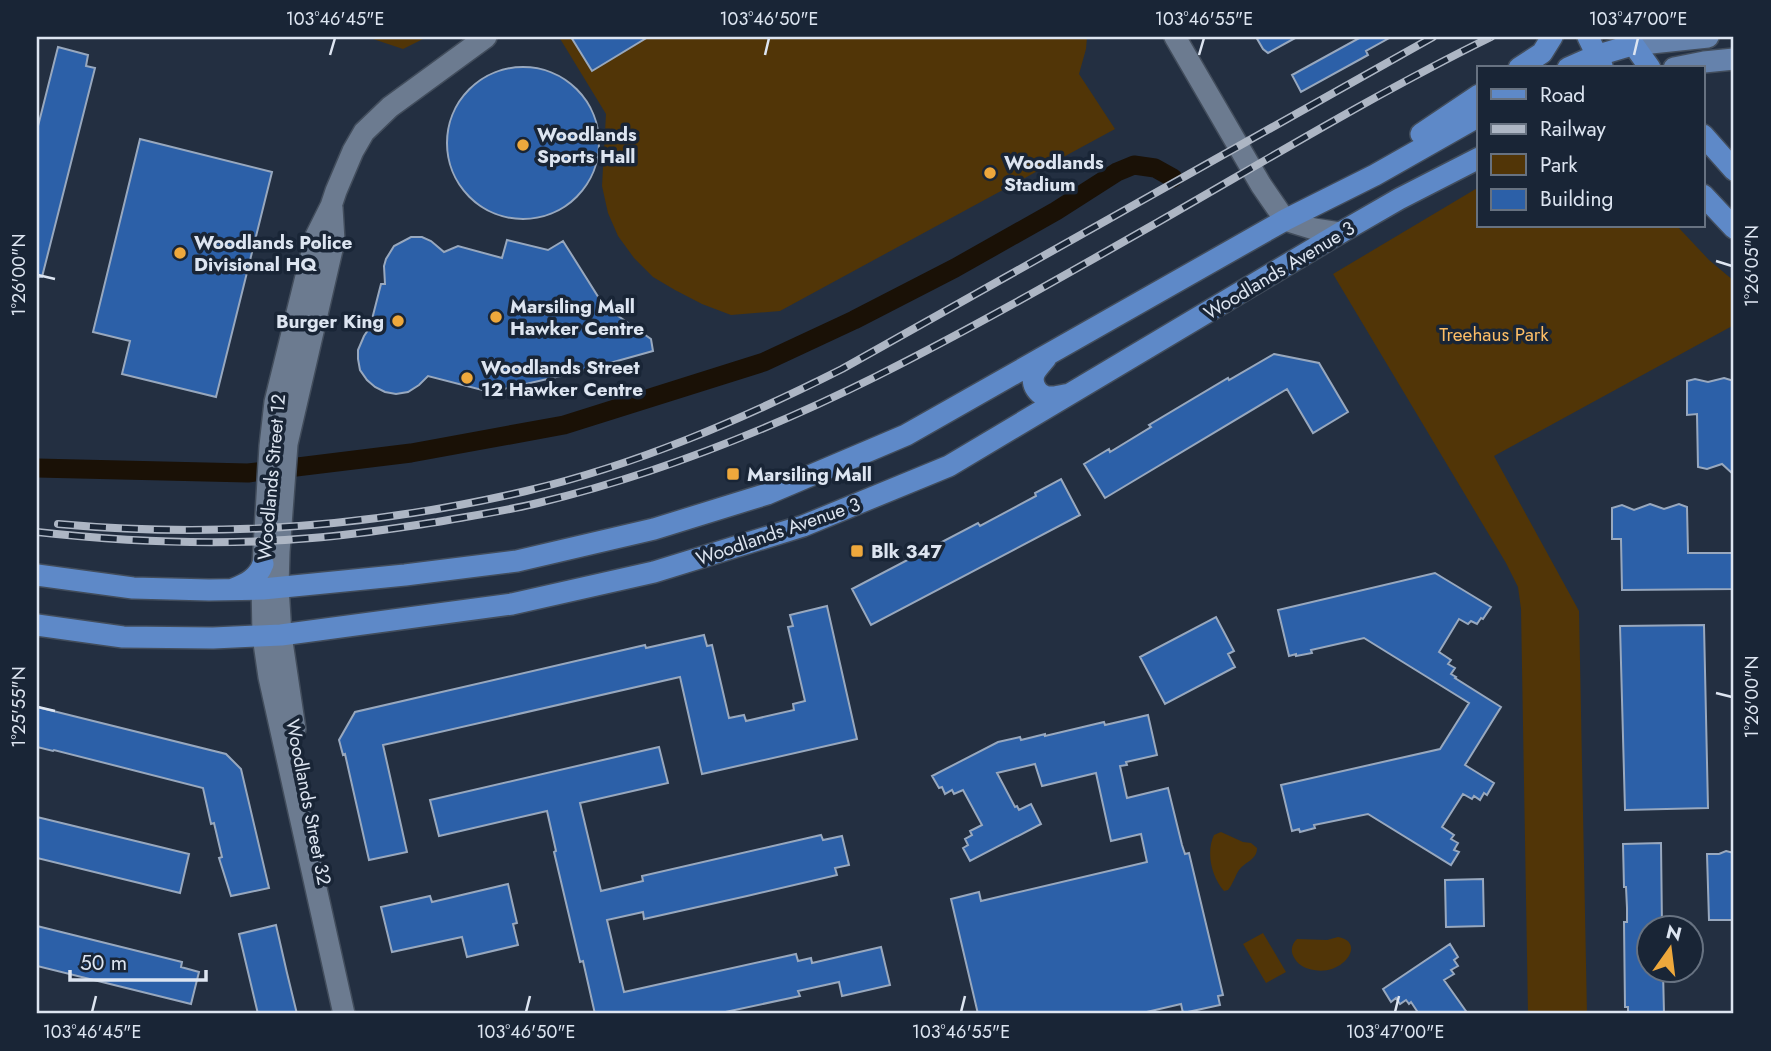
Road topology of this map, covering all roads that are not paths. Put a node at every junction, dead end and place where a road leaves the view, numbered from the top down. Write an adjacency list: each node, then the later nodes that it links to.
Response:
1 (486, 37): 24 (street, Woodlands Street 12)
2 (1175, 37): 19 (street)
3 (1552, 37): 8 (main road)
4 (1708, 37): 5 (street)
5 (1630, 41): 6 (main road); 10 (main road)
6 (1595, 54): 9 (main road)
7 (1734, 59): 11 (street)
8 (1522, 66)
9 (1572, 66)
10 (1649, 66)
11 (1684, 66)
12 (1477, 96): 18 (main road)
13 (1477, 117): 18 (main road, Woodlands Avenue 3)
14 (1704, 136): 16 (main road)
15 (1477, 159): 21 (main road, Woodlands Avenue 3)
16 (1734, 170)
17 (1704, 196): 20 (main road)
18 (1315, 205): 19 (main road, Woodlands Avenue 3)
19 (1284, 220): 21 (street); 22 (main road, Woodlands Avenue 3)
20 (1734, 228)
21 (1340, 233): 23 (main road, Woodlands Avenue 3)
22 (1050, 354): 23 (main road); 27 (main road, Woodlands Avenue 3)
23 (1072, 393): 30 (main road, Woodlands Avenue 3)
24 (276, 492): 25 (street, Woodlands Street 12); 27 (street, Woodlands Street 12)
25 (263, 564): 27 (street, Woodlands Street 12); 28 (main road)
26 (37, 575): 28 (main road, Woodlands Avenue 3)
27 (271, 588): 28 (main road, Woodlands Avenue 3); 30 (street, Woodlands Street 32)
28 (231, 589)
29 (37, 625): 30 (main road, Woodlands Avenue 3)
30 (272, 635): 31 (street, Woodlands Street 32); 32 (street, Woodlands Street 32)
31 (344, 1014)
32 (355, 1014)

